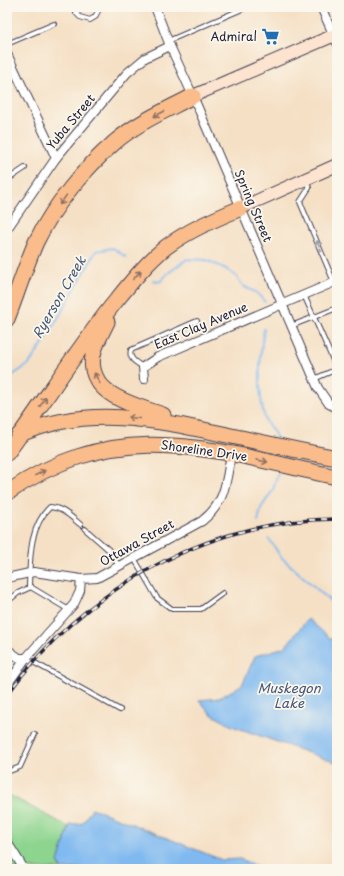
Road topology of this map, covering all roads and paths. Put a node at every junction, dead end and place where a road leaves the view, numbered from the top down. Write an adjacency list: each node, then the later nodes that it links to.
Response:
1 (76, 7): 4 (lane)
2 (87, 7): 3 (lane)
3 (96, 7)
4 (100, 7)
5 (155, 7): 11 (street, Spring Street)
6 (247, 7): 11 (lane)
7 (321, 7): 9 (street)
8 (54, 24): 10 (lane)
9 (336, 37): 13 (main road)
10 (7, 44)
11 (169, 44): 13 (street, Spring Street); 14 (street, Yuba Street)
12 (7, 54): 14 (street)
13 (194, 96): 19 (street, Spring Street); 27 (highway, one-way to 27)
14 (56, 158): 20 (street, Yuba Street)
15 (337, 165): 17 (main road)
16 (25, 168): 18 (lane)
17 (306, 179): 19 (main road); 21 (lane, one-way to 17)
18 (7, 180)
19 (241, 208): 23 (highway, one-way to 19); 24 (street, Spring Street)
20 (7, 228)
21 (336, 281): 22 (street, East Clay Avenue)
22 (304, 295): 24 (street, East Clay Avenue); 26 (lane)
23 (120, 296): 35 (highway, one-way to 23); 36 (highway, one-way to 23)
24 (282, 305): 29 (street, Spring Street); 30 (street, East Clay Avenue)
25 (337, 308): 26 (lane)
26 (313, 318): 29 (lane); 31 (lane)
27 (7, 319)
28 (198, 321): 30 (lane)
29 (291, 326): 33 (street, Spring Street)
30 (143, 367): 32 (street)
31 (337, 369): 33 (lane)
32 (144, 379)
33 (314, 379): 34 (street, Spring Street)
34 (337, 408)
35 (205, 430): 36 (highway, Shoreline Drive, one-way to 36); 40 (highway, Shoreline Drive)
36 (21, 434): 37 (highway, Shoreline Drive); 38 (highway)
37 (7, 441)
38 (7, 453)
39 (231, 454): 40 (highway); 41 (highway, Shoreline Drive, one-way to 41); 42 (highway, Shoreline Drive, one-way to 39); 45 (street, Ottawa Street)
40 (337, 460)
41 (337, 477)
42 (7, 493)
43 (81, 525): 47 (lane)
44 (85, 529): 46 (lane)
45 (134, 558): 46 (street, Ottawa Street); 51 (lane)
46 (120, 566): 49 (street, Ottawa Street)
47 (30, 572): 48 (street, Ottawa Street); 49 (street, Ottawa Street); 50 (lane)
48 (7, 578)
49 (81, 579): 53 (street)
50 (31, 587): 52 (lane); 53 (lane)
51 (223, 593)
52 (7, 602)
53 (69, 610): 55 (street)
54 (7, 650): 55 (street)
55 (26, 658): 56 (street); 57 (lane)
56 (7, 685)
57 (120, 710)
58 (34, 734): 59 (lane)
59 (7, 772)
60 (7, 842): 61 (street)
61 (24, 869)

